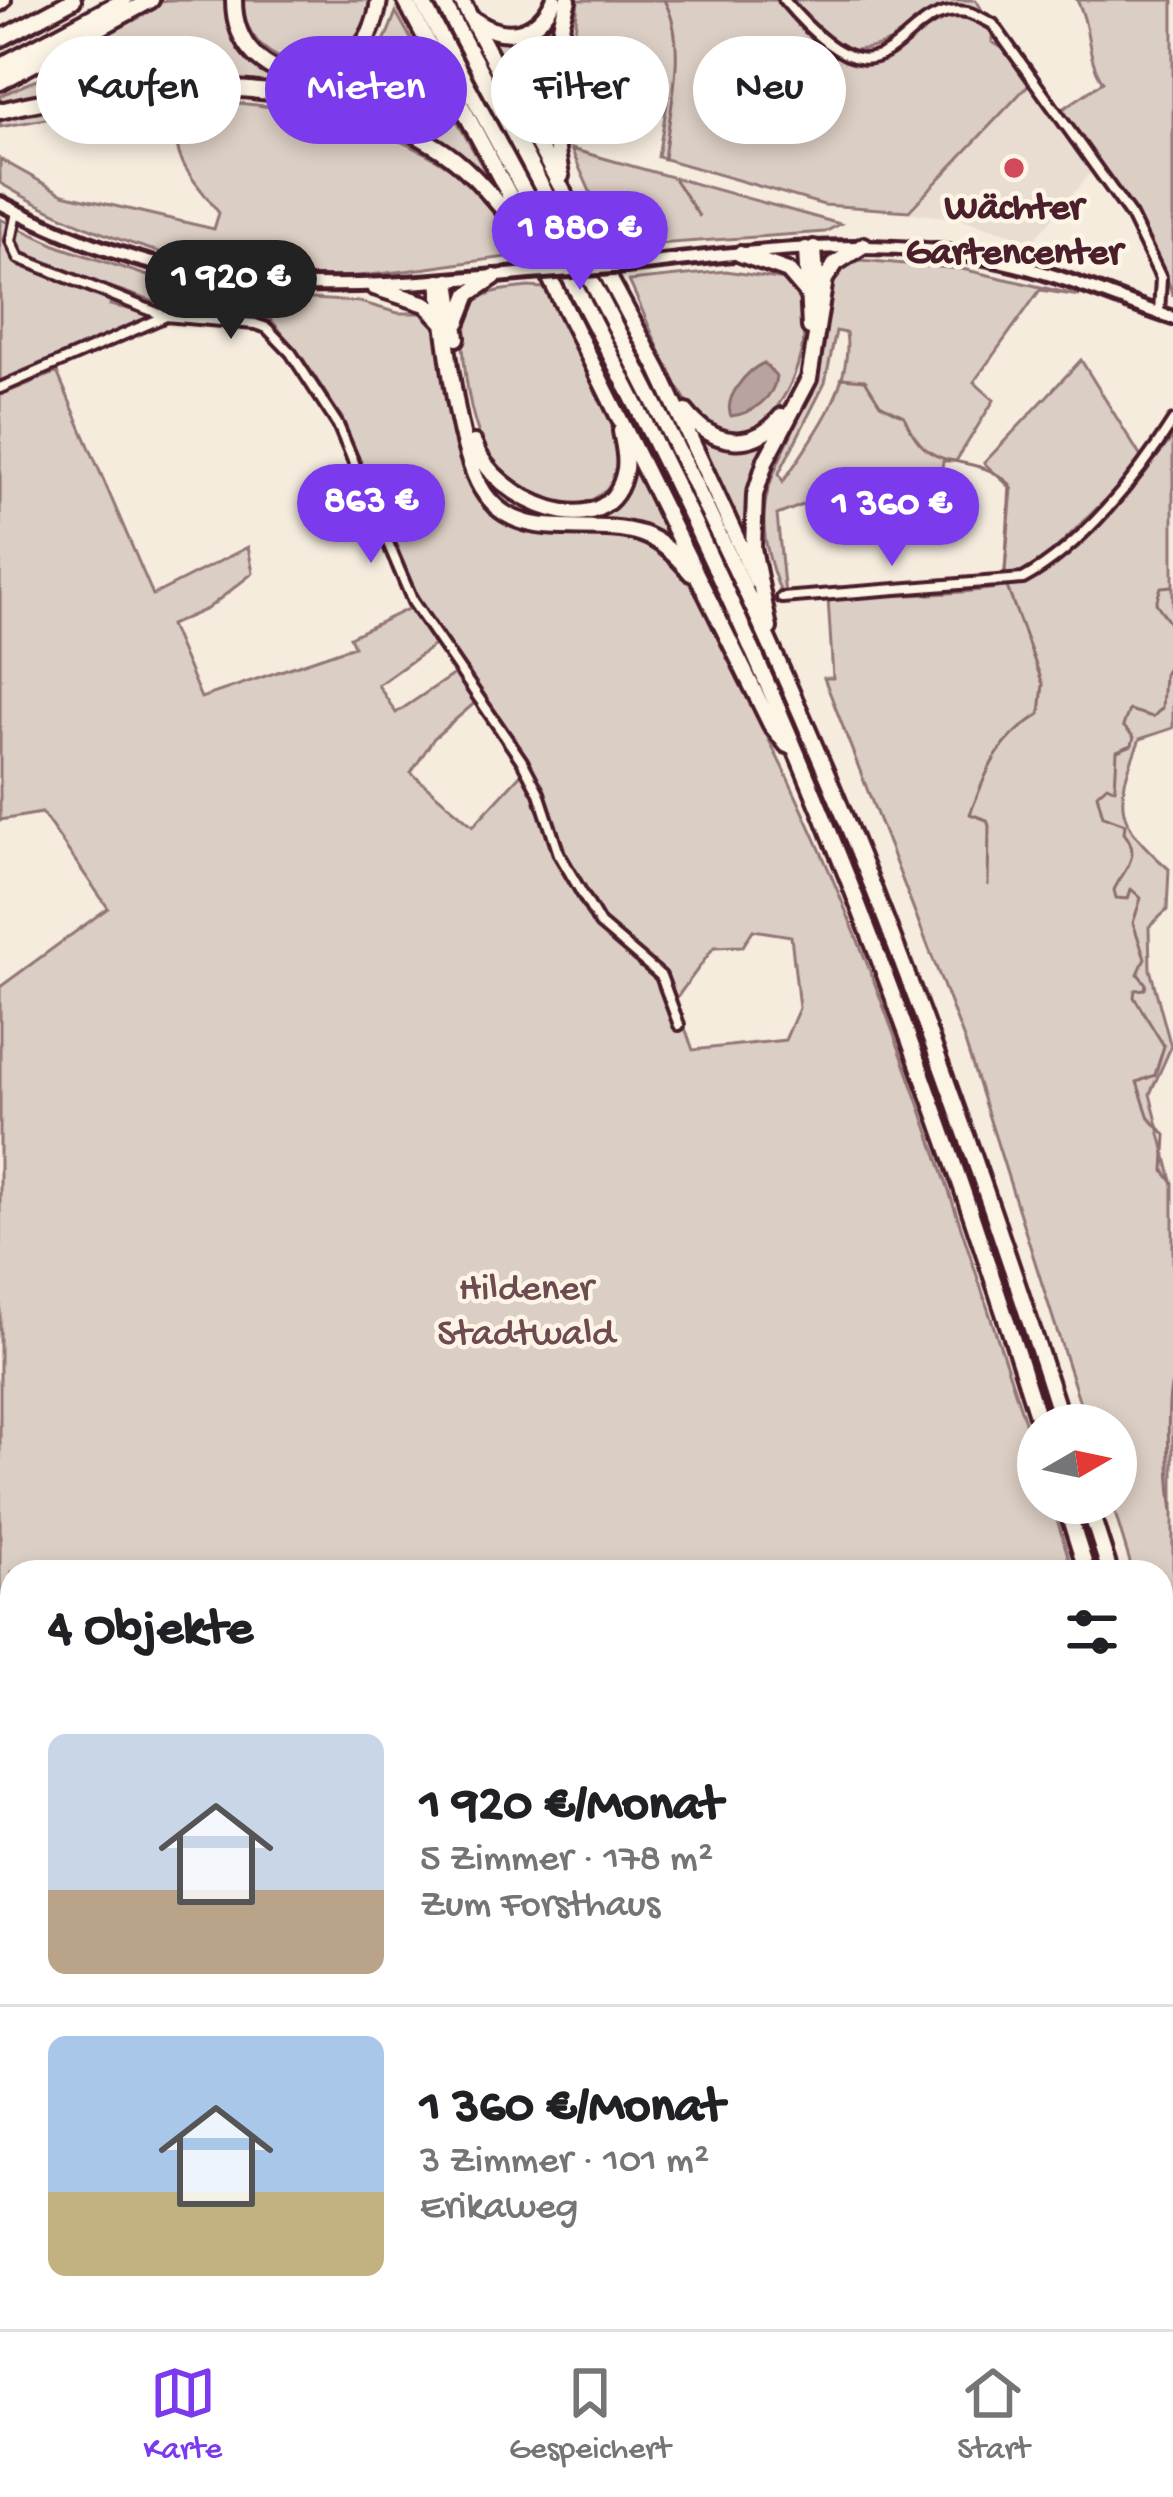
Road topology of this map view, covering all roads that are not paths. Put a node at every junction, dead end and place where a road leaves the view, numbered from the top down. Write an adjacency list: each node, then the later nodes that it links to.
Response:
1 (73, 0): 14 (highway)
2 (124, 0): 15 (highway)
3 (151, 0): 16 (highway)
4 (234, 0): 5 (highway)
5 (379, 0)
6 (405, 0): 18 (highway)
7 (421, 0): 34 (highway)
8 (442, 0): 42 (highway)
9 (460, 0): 13 (highway)
10 (554, 0): 13 (highway)
11 (568, 0): 19 (highway)
12 (784, 0): 30 (street)
13 (470, 16): 19 (highway)
14 (0, 39)
15 (0, 67)
16 (0, 82)
17 (0, 111): 22 (highway)
18 (508, 193): 22 (highway); 34 (highway)
19 (564, 193): 36 (highway)
20 (0, 203): 21 (main road)
21 (17, 212): 28 (main road); 31 (street)
22 (526, 236): 37 (highway)
23 (864, 245): 24 (main road); 29 (highway); 30 (main road)
24 (810, 248): 25 (main road); 29 (highway)
25 (740, 254): 26 (main road, bridge); 29 (highway)
26 (494, 277): 27 (main road); 33 (highway)
27 (444, 281): 28 (main road); 33 (highway)
28 (374, 286): 33 (highway)
29 (814, 309): 36 (highway); 39 (highway)
30 (1159, 313): 32 (main road)
31 (165, 316): 35 (street); 44 (street)
32 (1173, 318)
33 (451, 329): 37 (highway); 40 (highway)
34 (618, 369): 43 (highway)
35 (0, 388)
36 (670, 392): 39 (highway)
37 (618, 414): 40 (highway)
38 (1173, 421): 41 (street)
39 (757, 582): 42 (highway)
40 (706, 591): 43 (highway)
41 (782, 598)
42 (778, 662): 46 (highway)
43 (801, 764): 45 (highway)
44 (679, 1025)
45 (1033, 1404)
46 (1057, 1404)
47 (1072, 1524): 49 (highway)
48 (1095, 1524): 50 (highway)
49 (1083, 1560)
50 (1106, 1560)

